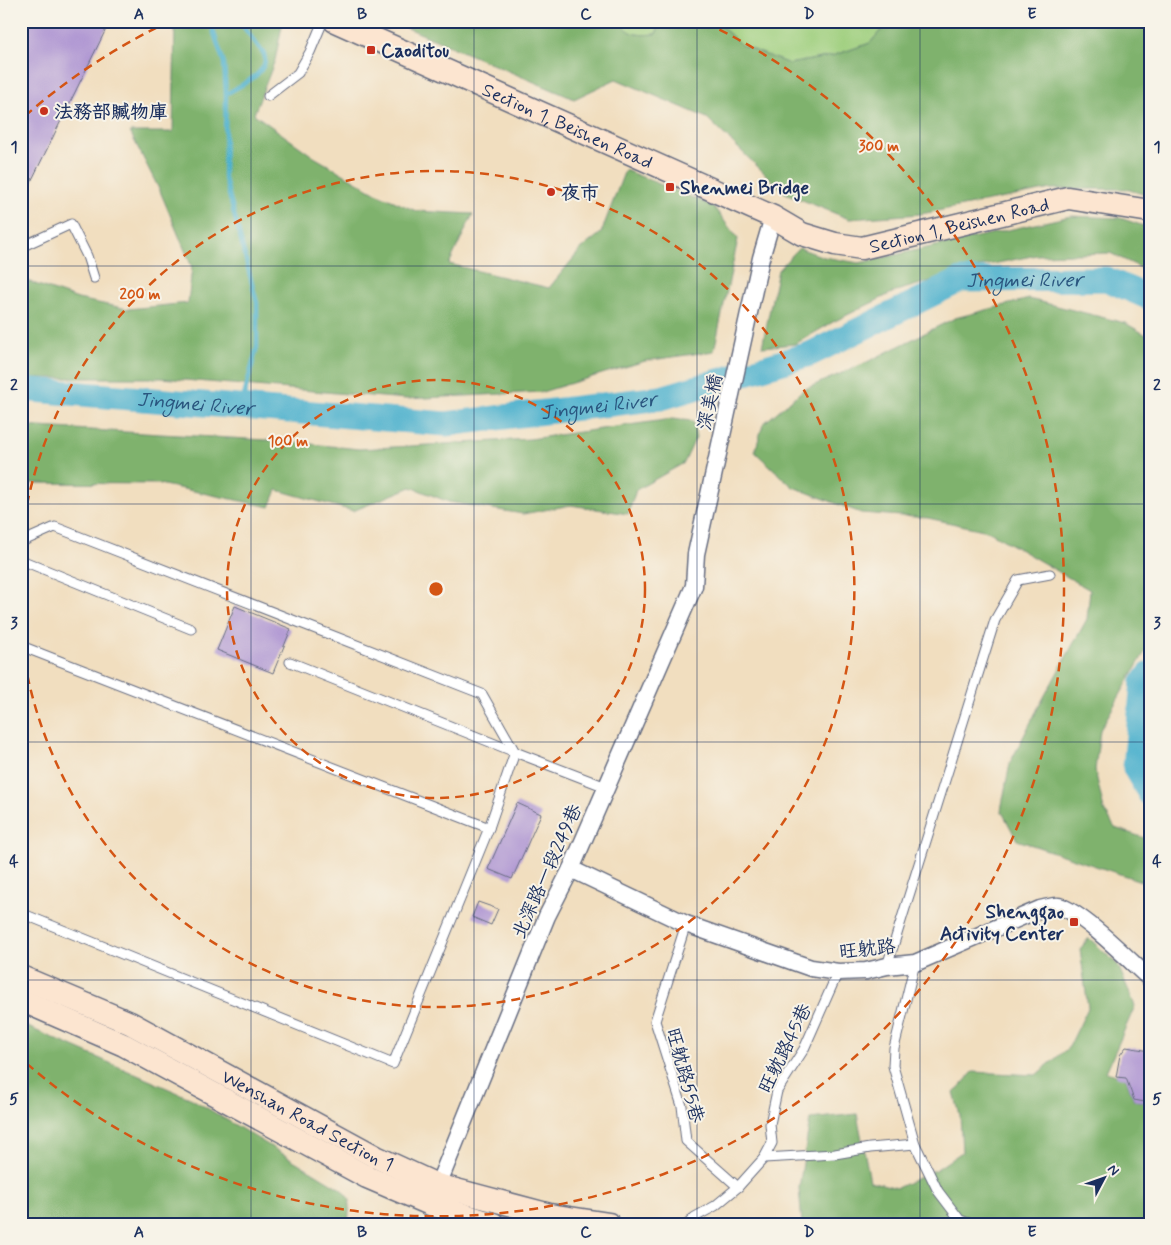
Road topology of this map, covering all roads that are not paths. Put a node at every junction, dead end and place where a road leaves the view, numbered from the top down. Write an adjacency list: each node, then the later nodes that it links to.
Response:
1 (323, 21): 3 (lane)
2 (335, 21): 5 (main road, Section 1, Beishen Road)
3 (268, 96)
4 (1150, 211): 5 (main road, Section 1, Beishen Road)
5 (773, 217): 9 (street, 深美橋)
6 (21, 247): 7 (lane)
7 (94, 278)
8 (21, 542): 15 (lane)
9 (696, 554): 16 (street, 北深路一段249巷)
10 (21, 560): 12 (lane)
11 (1050, 574): 22 (lane)
12 (190, 629)
13 (21, 646): 17 (lane)
14 (290, 662): 15 (lane)
15 (515, 752): 16 (lane); 17 (lane)
16 (606, 787): 18 (street, 北深路一段249巷)
17 (489, 828): 19 (lane)
18 (571, 869): 20 (street, 旺躭路); 30 (street, 北深路一段249巷)
19 (21, 913)
20 (686, 924): 23 (street, 旺躭路); 29 (lane, 旺躭路55巷)
21 (914, 963): 22 (street, 旺躭路); 25 (street, 旺躭路); 27 (lane)
22 (887, 966): 23 (street, 旺躭路)
23 (838, 972): 28 (lane, 旺躭路45巷)
24 (21, 977): 30 (main road, Wenshan Road Section 1)
25 (1150, 979)
26 (21, 1000): 30 (main road, Wenshan Road Section 1)
27 (915, 1144): 28 (lane); 34 (lane)
28 (764, 1158): 29 (lane, 旺躭路45巷)
29 (738, 1187): 33 (lane, 旺躭路45巷)
30 (434, 1194): 31 (main road, Wenshan Road Section 1); 32 (main road, Wenshan Road Section 1)
31 (493, 1224)
32 (610, 1224)
33 (688, 1224)
34 (972, 1224)

